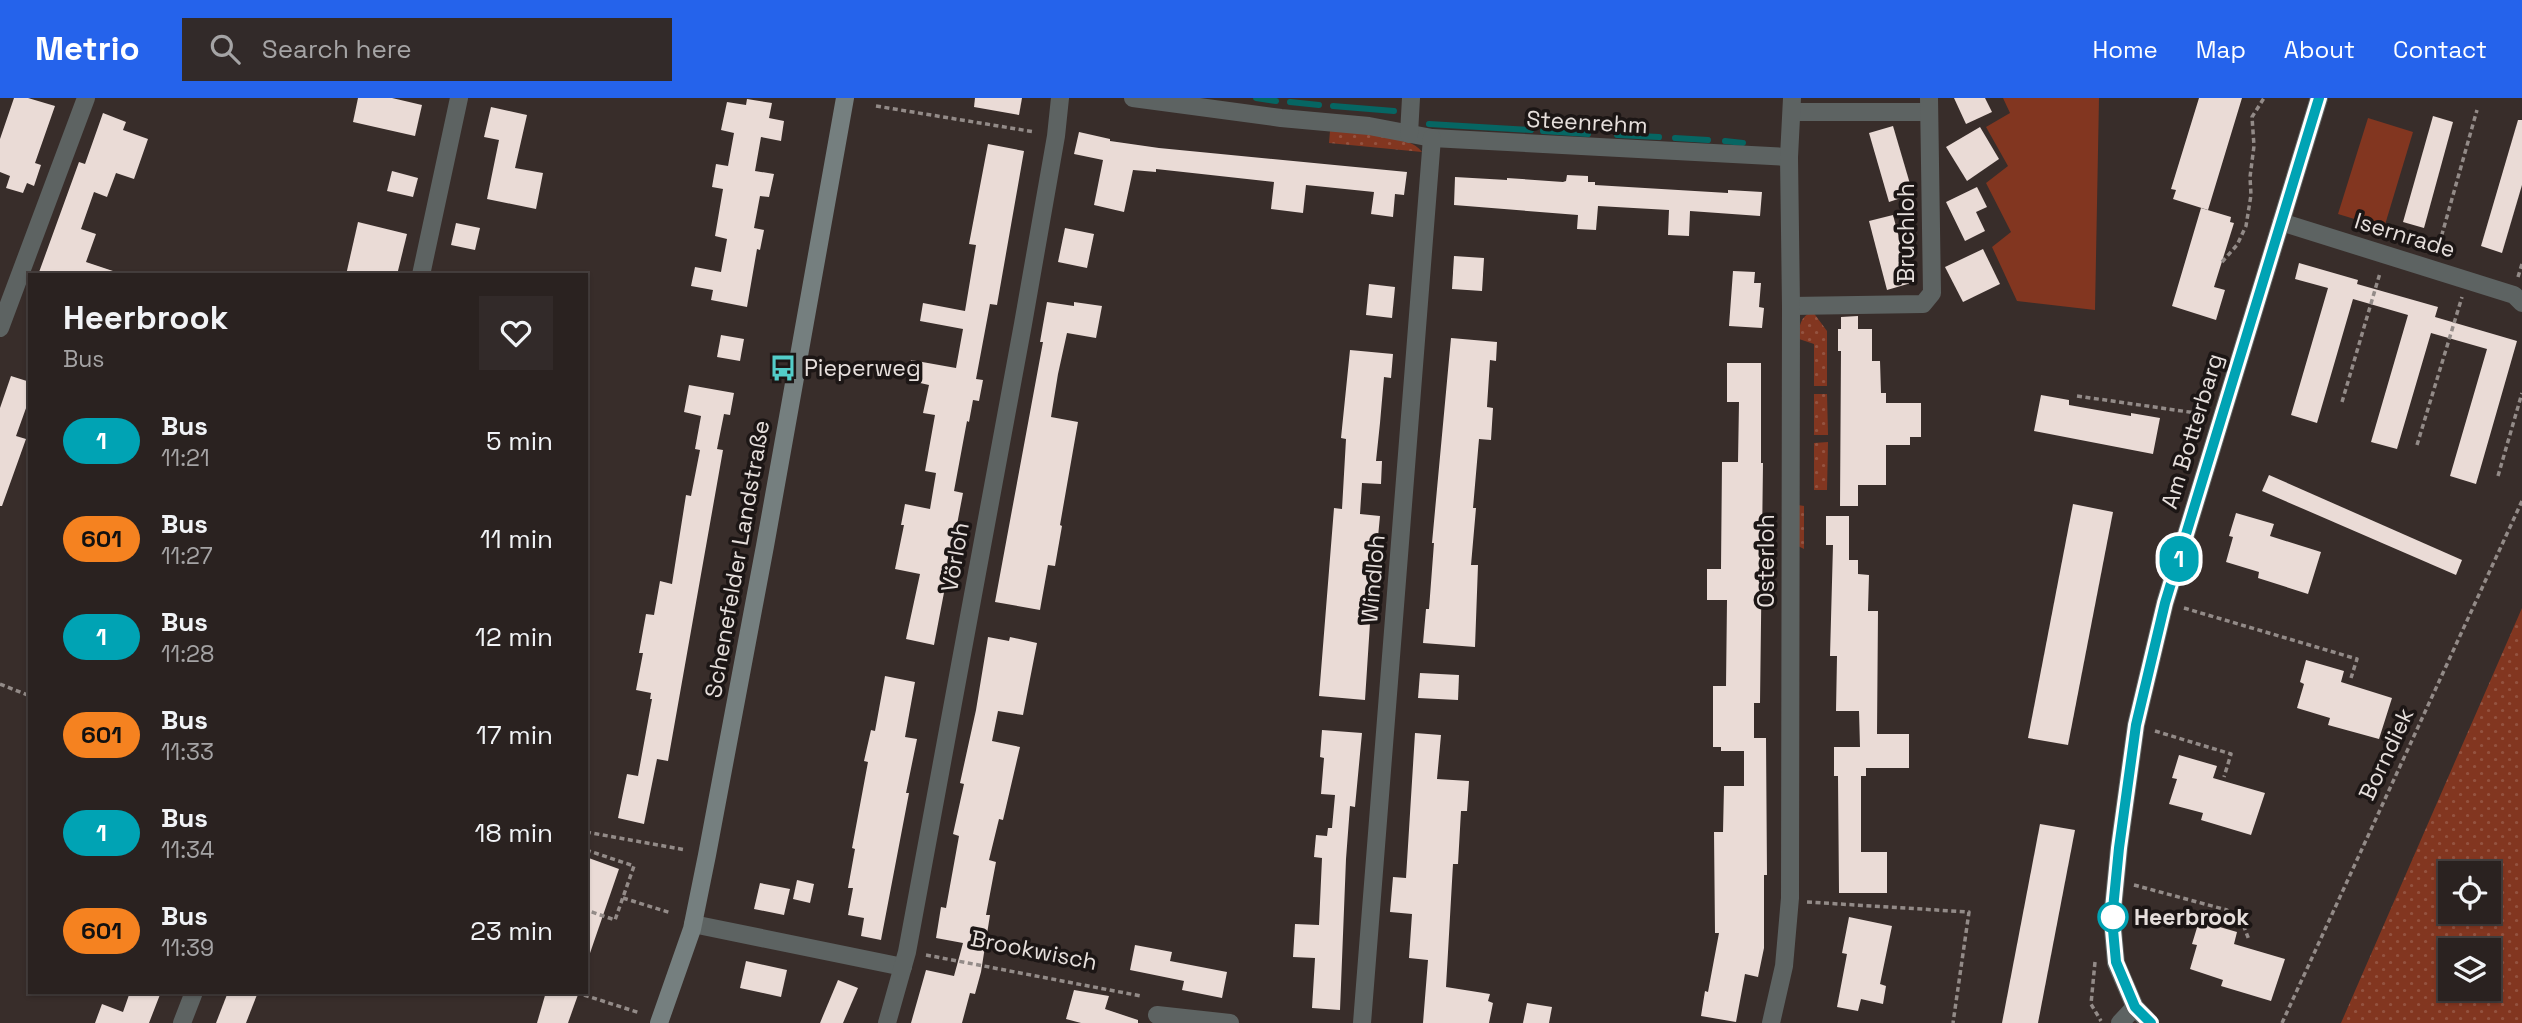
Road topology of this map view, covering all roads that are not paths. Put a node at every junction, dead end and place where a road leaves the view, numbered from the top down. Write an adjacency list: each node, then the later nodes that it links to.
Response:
1 (86, 98): 17 (street)
2 (459, 98): 14 (street)
3 (845, 98): 18 (main road, Schenefelder Landstraße)
4 (1060, 98): 19 (street, Vörloh)
5 (1133, 98): 10 (street, Steenrehm)
6 (1412, 98): 10 (street)
7 (2319, 98): 13 (street, Am Botterbarg)
8 (1792, 105): 9 (street, Bruchloh); 12 (street, Osterloh)
9 (1929, 105): 16 (street, Bruchloh)
10 (1409, 134): 11 (street, Steenrehm)
11 (1432, 138): 12 (street, Steenrehm); 27 (street, Windloh)
12 (1789, 157): 16 (street, Osterloh)
13 (2281, 222): 15 (street, Isernrade); 21 (street, Am Botterbarg)
14 (421, 273)
15 (2519, 294)
16 (1791, 306): 28 (street, Osterloh)
17 (0, 328)
18 (693, 924): 19 (street); 24 (main road, Schenefelder Landstraße)
19 (904, 967): 25 (street, Vörloh)
20 (193, 994): 23 (street)
21 (2135, 1007): 29 (street); 30 (street, Am Botterbarg)
22 (1157, 1014): 26 (street)
23 (182, 1023)
24 (659, 1023)
25 (887, 1023)
26 (1230, 1023)
27 (1362, 1023)
28 (1771, 1023)
29 (2120, 1023)
30 (2150, 1023)

